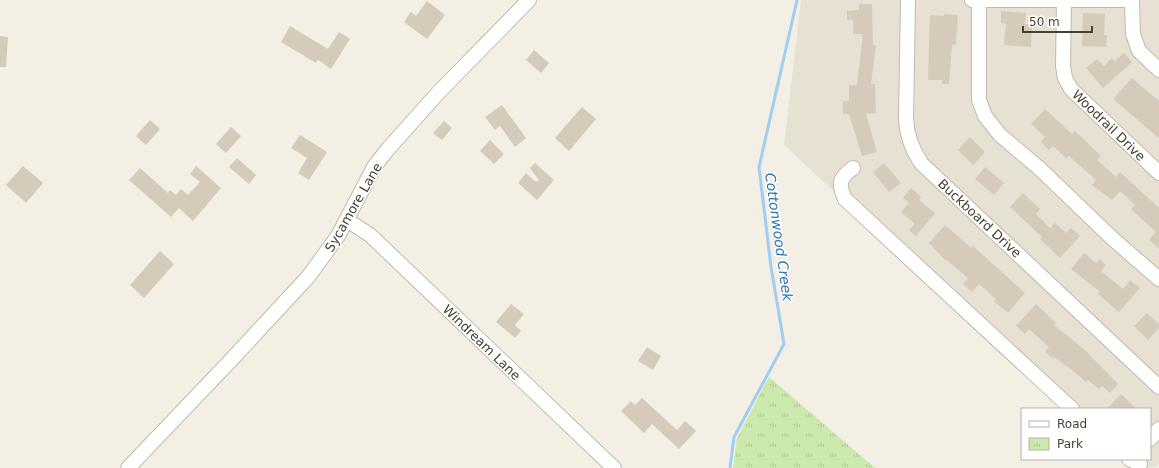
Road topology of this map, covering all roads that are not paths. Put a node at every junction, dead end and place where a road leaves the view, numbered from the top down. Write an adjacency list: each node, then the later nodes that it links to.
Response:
1 (529, 0): 10 (street, Sycamore Lane)
2 (908, 0): 12 (street, Buckboard Drive)
3 (972, 0): 4 (street)
4 (979, 0): 6 (street); 11 (street)
5 (1132, 0): 6 (street); 7 (street)
6 (1064, 1): 9 (street, Woodrail Drive)
7 (1159, 70)
8 (853, 168): 13 (street)
9 (1159, 173)
10 (347, 220): 16 (street, Sycamore Lane); 17 (street, Windream Lane)
11 (1159, 279)
12 (1159, 387)
13 (1071, 408)
14 (1159, 429): 15 (street)
15 (1151, 438)
16 (128, 468)
17 (614, 468)

